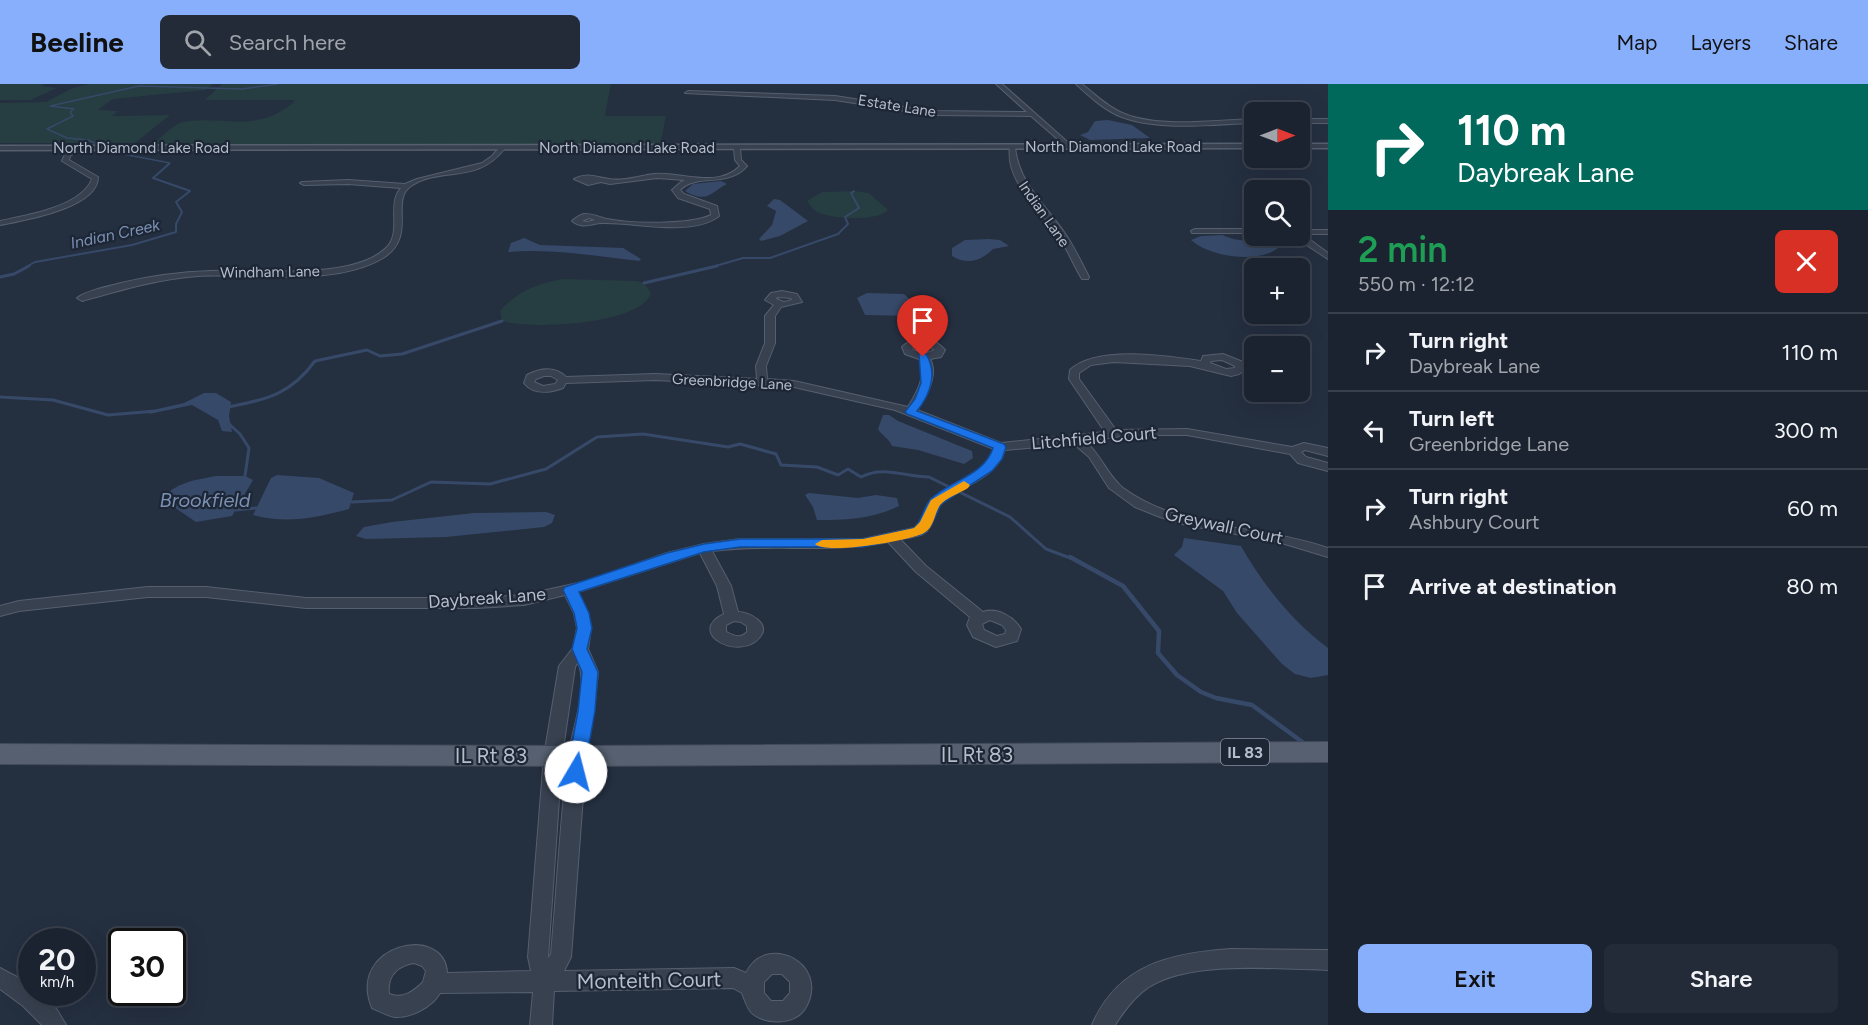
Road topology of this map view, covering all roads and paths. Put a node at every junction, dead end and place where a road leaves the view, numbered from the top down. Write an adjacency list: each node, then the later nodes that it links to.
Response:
1 (999, 84): 4 (street)
2 (1079, 84): 5 (street)
3 (688, 93): 4 (street, Estate Lane)
4 (1033, 114): 11 (street)
5 (1244, 121)
6 (1310, 121): 7 (street)
7 (1328, 121)
8 (1244, 146): 11 (street, North Diamond Lake Road)
9 (1310, 146): 10 (street)
10 (1328, 146)
11 (1070, 147): 16 (street, North Diamond Lake Road)
12 (0, 148): 13 (street, North Diamond Lake Road)
13 (79, 148): 14 (street, North Diamond Lake Road); 24 (street)
14 (502, 148): 15 (street, North Diamond Lake Road); 22 (street)
15 (737, 148): 16 (street, North Diamond Lake Road); 18 (street)
16 (1012, 148): 31 (street, Indian Lane)
17 (665, 177): 18 (street); 19 (street); 21 (street)
18 (700, 179): 21 (street)
19 (599, 180)
20 (304, 183): 22 (street)
21 (679, 185): 23 (street)
22 (406, 186): 32 (street, Windham Lane)
23 (601, 221)
24 (0, 223)
25 (1195, 231): 26 (street)
26 (1244, 231)
27 (1328, 232): 28 (street)
28 (1310, 233)
29 (1310, 243): 30 (street)
30 (1328, 257)
31 (1086, 277)
32 (82, 298)
33 (778, 305): 37 (street)
34 (923, 357): 38 (street)
35 (1206, 364): 39 (street)
36 (563, 380): 37 (street, Greenbridge Lane)
37 (762, 382): 38 (street, Greenbridge Lane)
38 (910, 412): 41 (street, Greenbridge Lane)
39 (1112, 433): 40 (street, Litchfield Court); 42 (street, Litchfield Court)
40 (1076, 440): 41 (street, Litchfield Court); 47 (street, Greywall Court)
41 (1000, 447): 45 (street, Daybreak Lane)
42 (1294, 451): 43 (street, Litchfield Court); 44 (street, Litchfield Court)
43 (1328, 452)
44 (1328, 467)
45 (891, 537): 46 (street, Daybreak Lane); 51 (street)
46 (704, 548): 48 (street, Daybreak Lane); 50 (street)
47 (1328, 553)
48 (570, 590): 49 (street, Daybreak Lane); 52 (street)
49 (0, 611)
50 (732, 616)
51 (979, 618)
52 (580, 649): 55 (street); 55 (street)
53 (1328, 752): 55 (main road, IL Rt 83 / IL 83)
54 (0, 754): 55 (main road, IL Rt 83 / IL 83)
55 (565, 756): 58 (street)
56 (1328, 960): 63 (street)
57 (0, 978): 61 (street)
58 (544, 982): 59 (street, Monteith Court); 60 (street, Monteith Court); 62 (street)
59 (436, 983)
60 (752, 987)
61 (55, 1025)
62 (541, 1025)
63 (1103, 1025)

